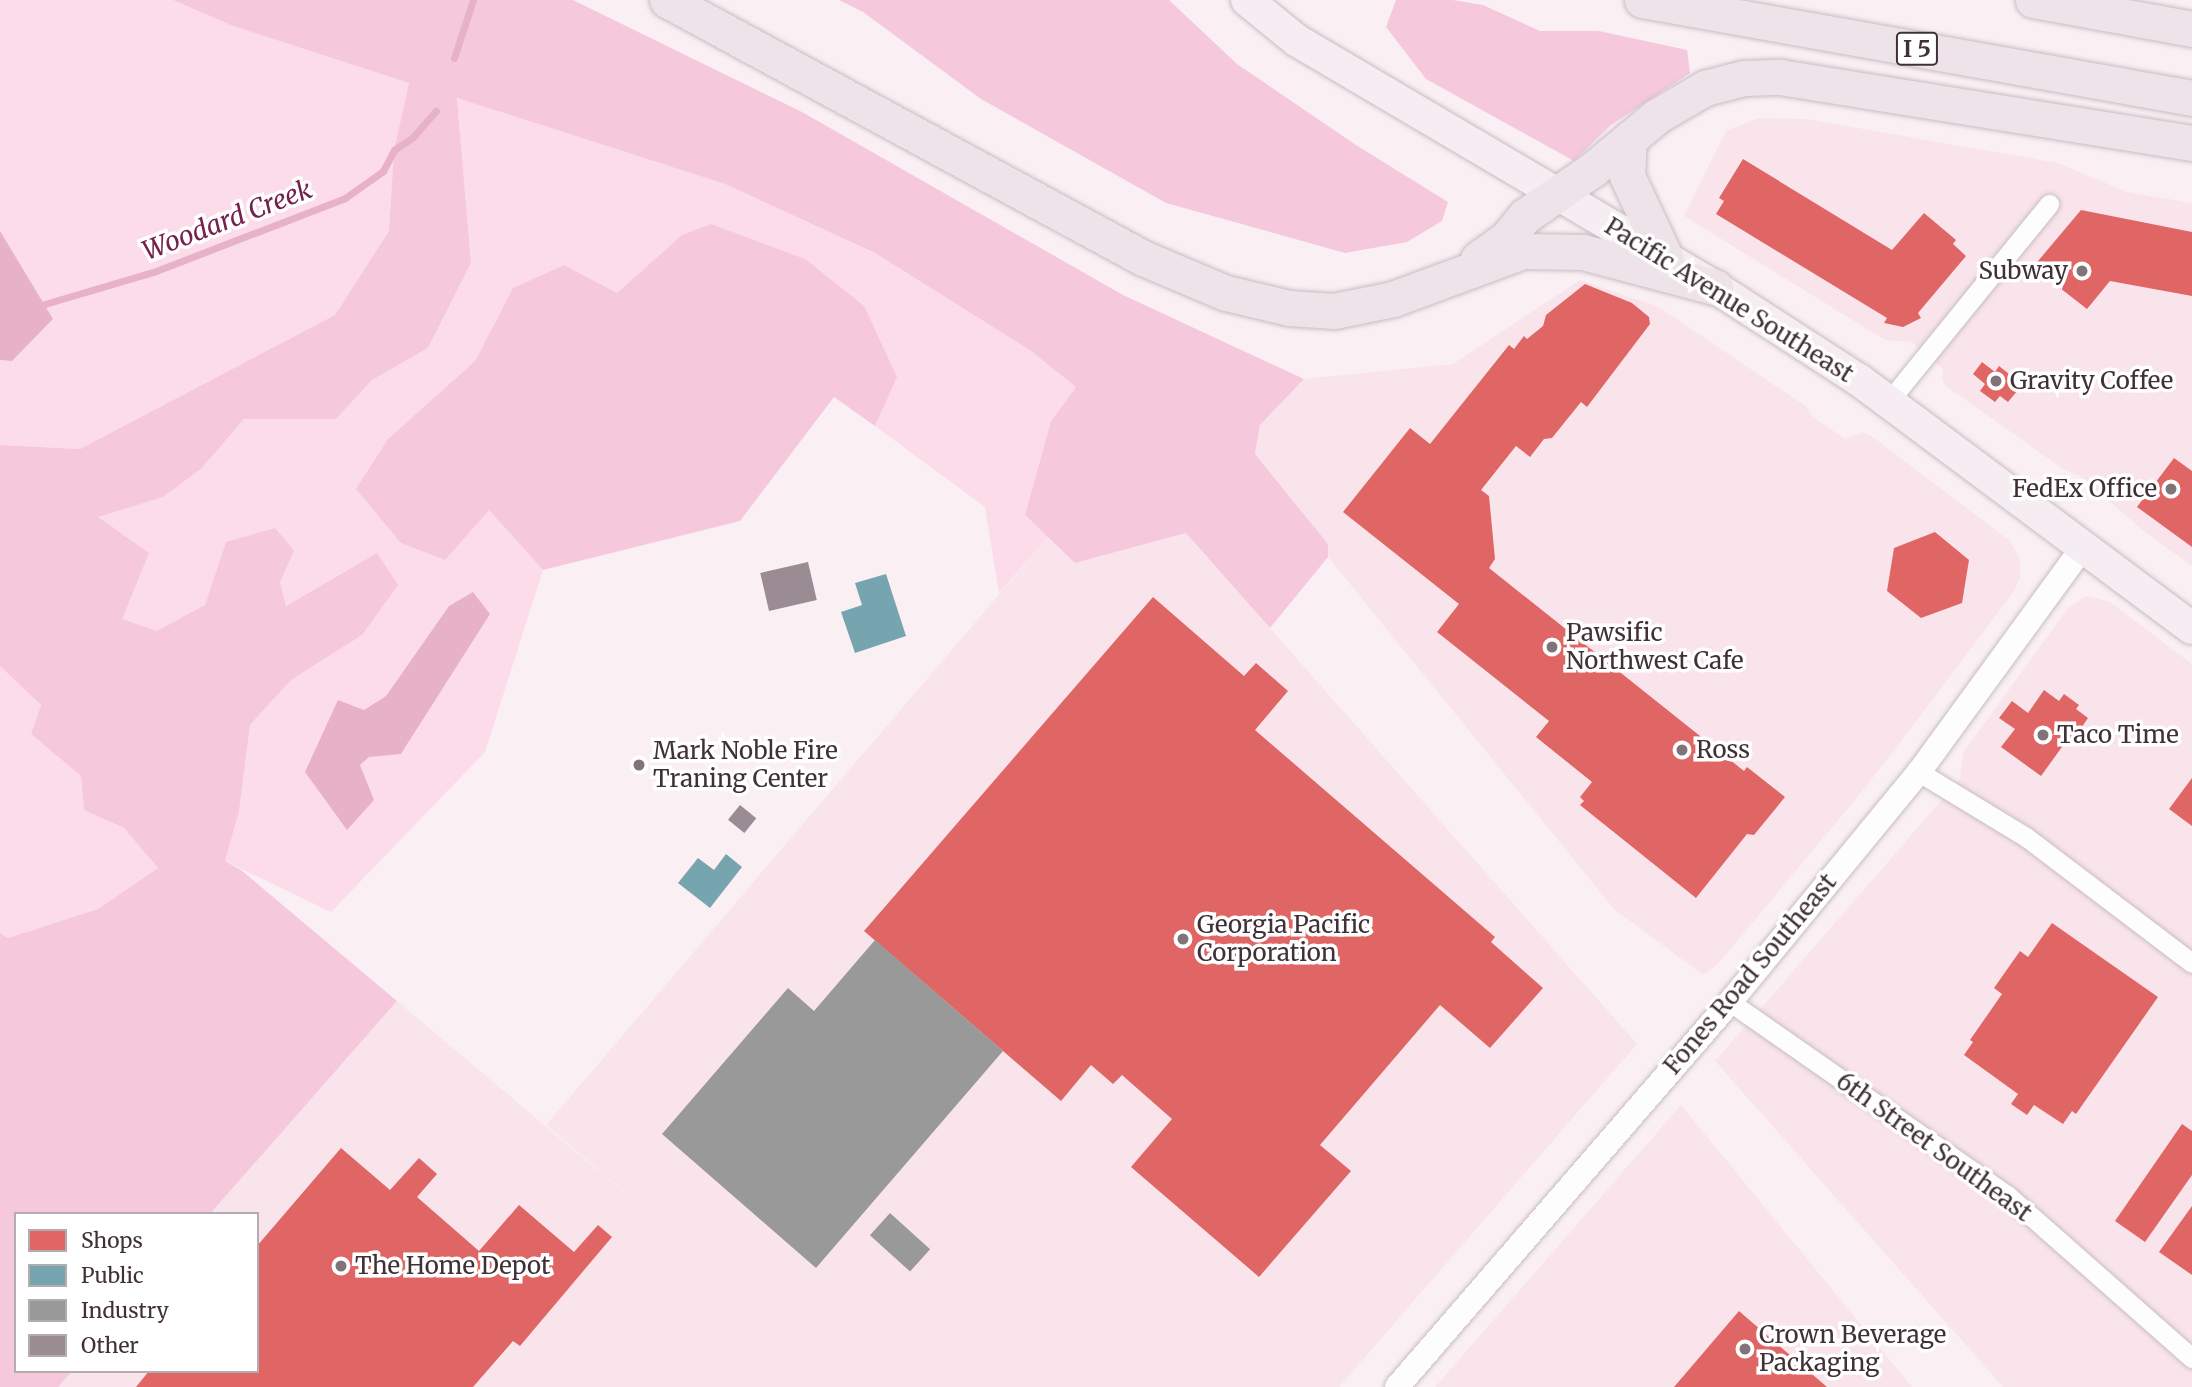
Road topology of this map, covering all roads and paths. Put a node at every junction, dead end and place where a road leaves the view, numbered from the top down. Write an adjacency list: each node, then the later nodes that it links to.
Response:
1 (667, 0): 12 (highway)
2 (1247, 0): 9 (main road, Pacific Avenue Southeast)
3 (1642, 0): 6 (highway, I 5)
4 (2033, 0): 5 (highway)
5 (2192, 29)
6 (2192, 98)
7 (1629, 139): 8 (highway); 9 (highway); 11 (highway)
8 (2192, 143)
9 (1556, 195): 11 (main road, Pacific Avenue Southeast); 12 (highway)
10 (2049, 204): 14 (street)
11 (1666, 259): 13 (main road, Pacific Avenue Southeast)
12 (1455, 275): 13 (highway)
13 (1715, 287): 14 (main road, Pacific Avenue Southeast)
14 (1889, 401): 15 (main road, Pacific Avenue Southeast)
15 (2083, 547): 16 (main road, Pacific Avenue Southeast); 17 (street, Fones Road Southeast)
16 (2192, 628)
17 (1919, 772): 18 (street); 19 (street, Fones Road Southeast)
18 (2192, 963)
19 (1730, 1002): 20 (street, 6th Street Southeast); 21 (street, Fones Road Southeast)
20 (2192, 1358)
21 (1397, 1387)

